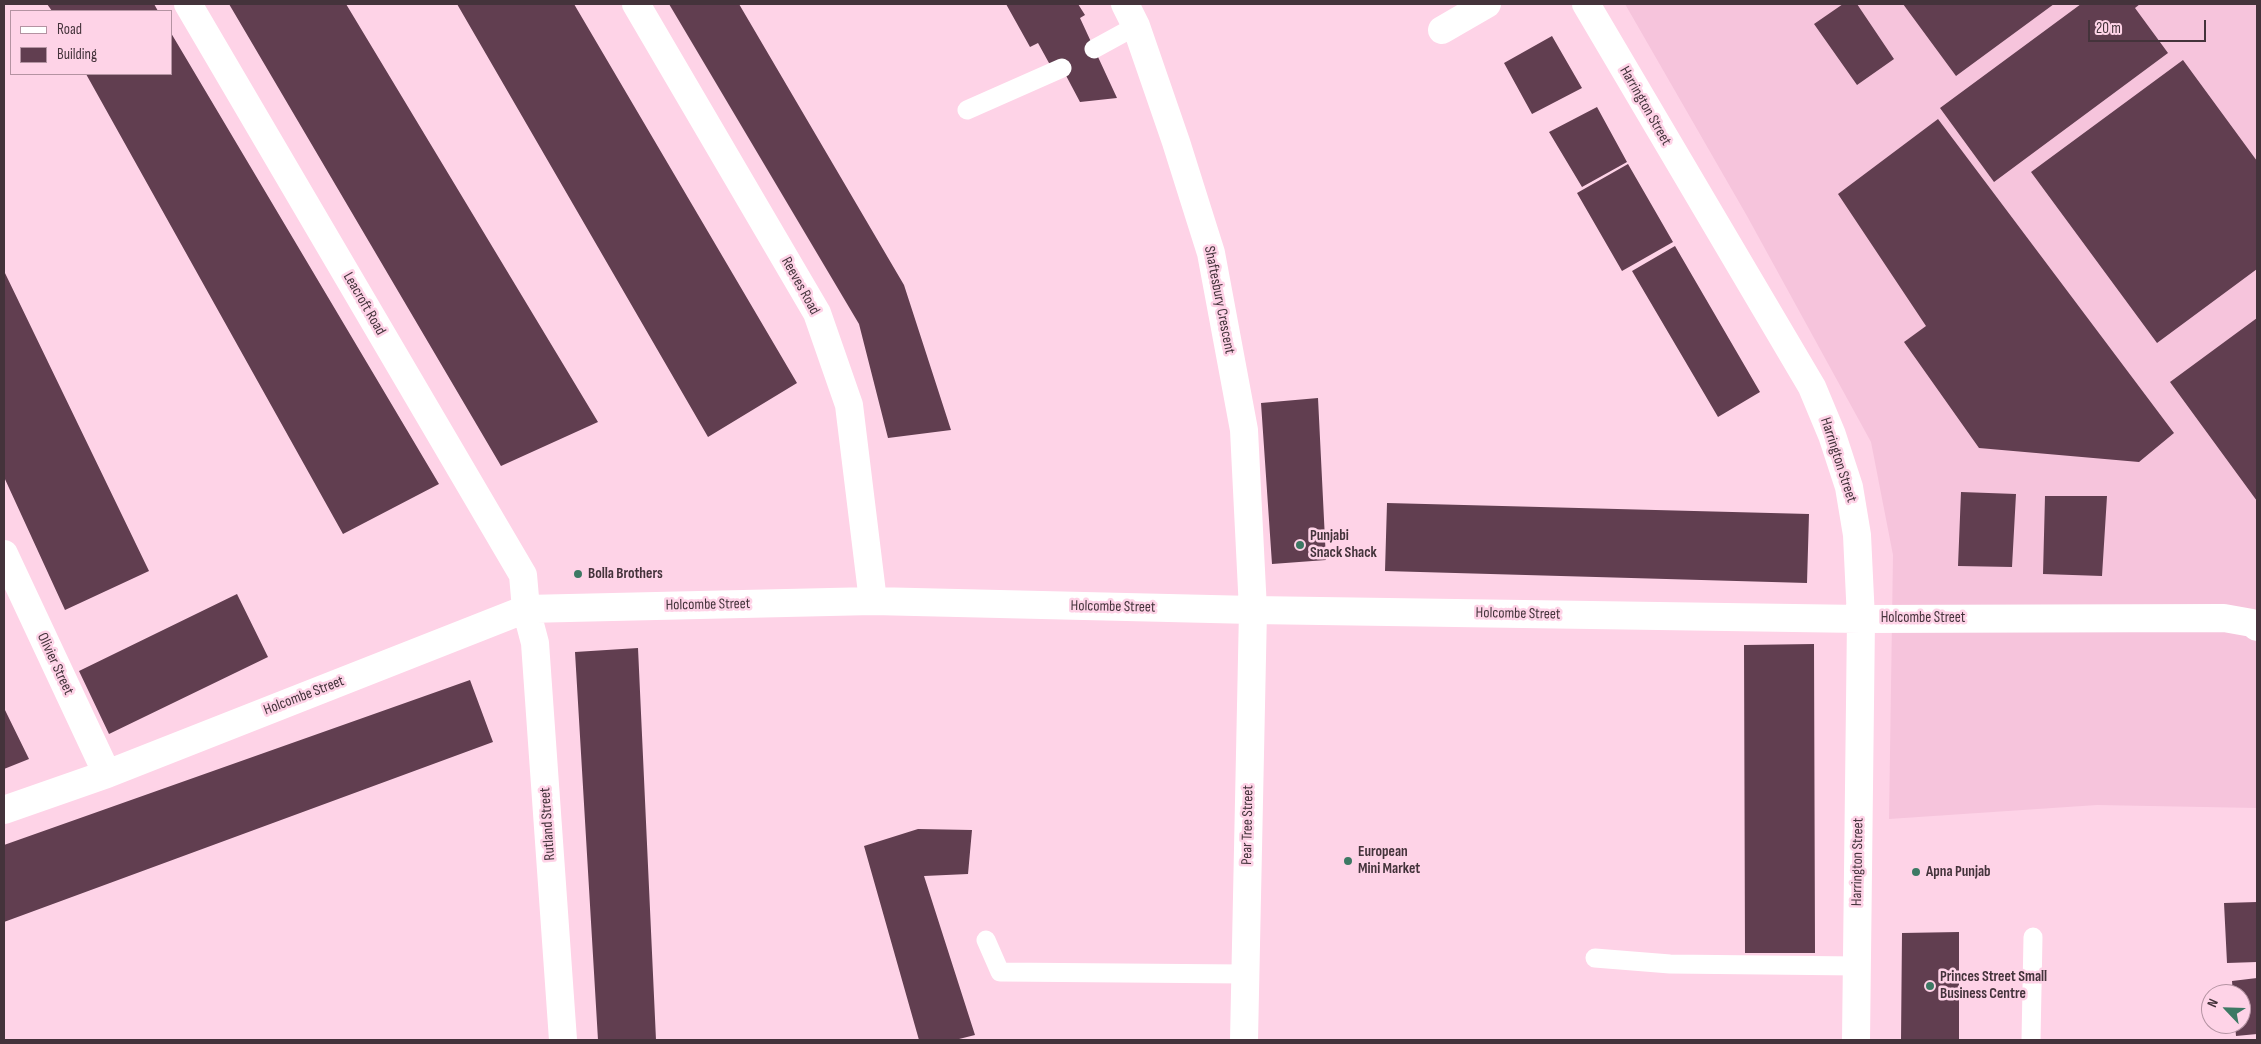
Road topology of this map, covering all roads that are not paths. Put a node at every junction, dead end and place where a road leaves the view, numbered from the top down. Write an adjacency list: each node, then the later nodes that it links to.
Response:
1 (188, 4): 12 (street, Leacroft Road)
2 (636, 4): 11 (street, Reeves Road)
3 (1487, 4): 6 (street)
4 (1586, 4): 14 (street, Harrington Street)
5 (1130, 15): 7 (lane); 13 (street, Shaftesbury Crescent)
6 (1442, 30)
7 (1094, 49)
8 (1062, 68): 9 (lane)
9 (967, 110)
10 (4, 554): 16 (street, Olivier Street)
11 (873, 601): 12 (street, Holcombe Street); 13 (street, Holcombe Street)
12 (526, 609): 16 (street, Holcombe Street); 23 (street, Rutland Street)
13 (1253, 610): 14 (street, Holcombe Street); 22 (street, Pear Tree Street)
14 (1861, 619): 15 (street, Holcombe Street); 21 (street, Harrington Street)
15 (2257, 627)
16 (107, 774): 17 (street, Holcombe Street)
17 (4, 810)
18 (2032, 938): 26 (lane)
19 (986, 940): 22 (lane)
20 (1595, 958): 21 (lane)
21 (1857, 966): 25 (street, Harrington Street)
22 (1244, 974): 24 (street, Pear Tree Street)
23 (563, 1040)
24 (1244, 1040)
25 (1856, 1040)
26 (2031, 1040)

